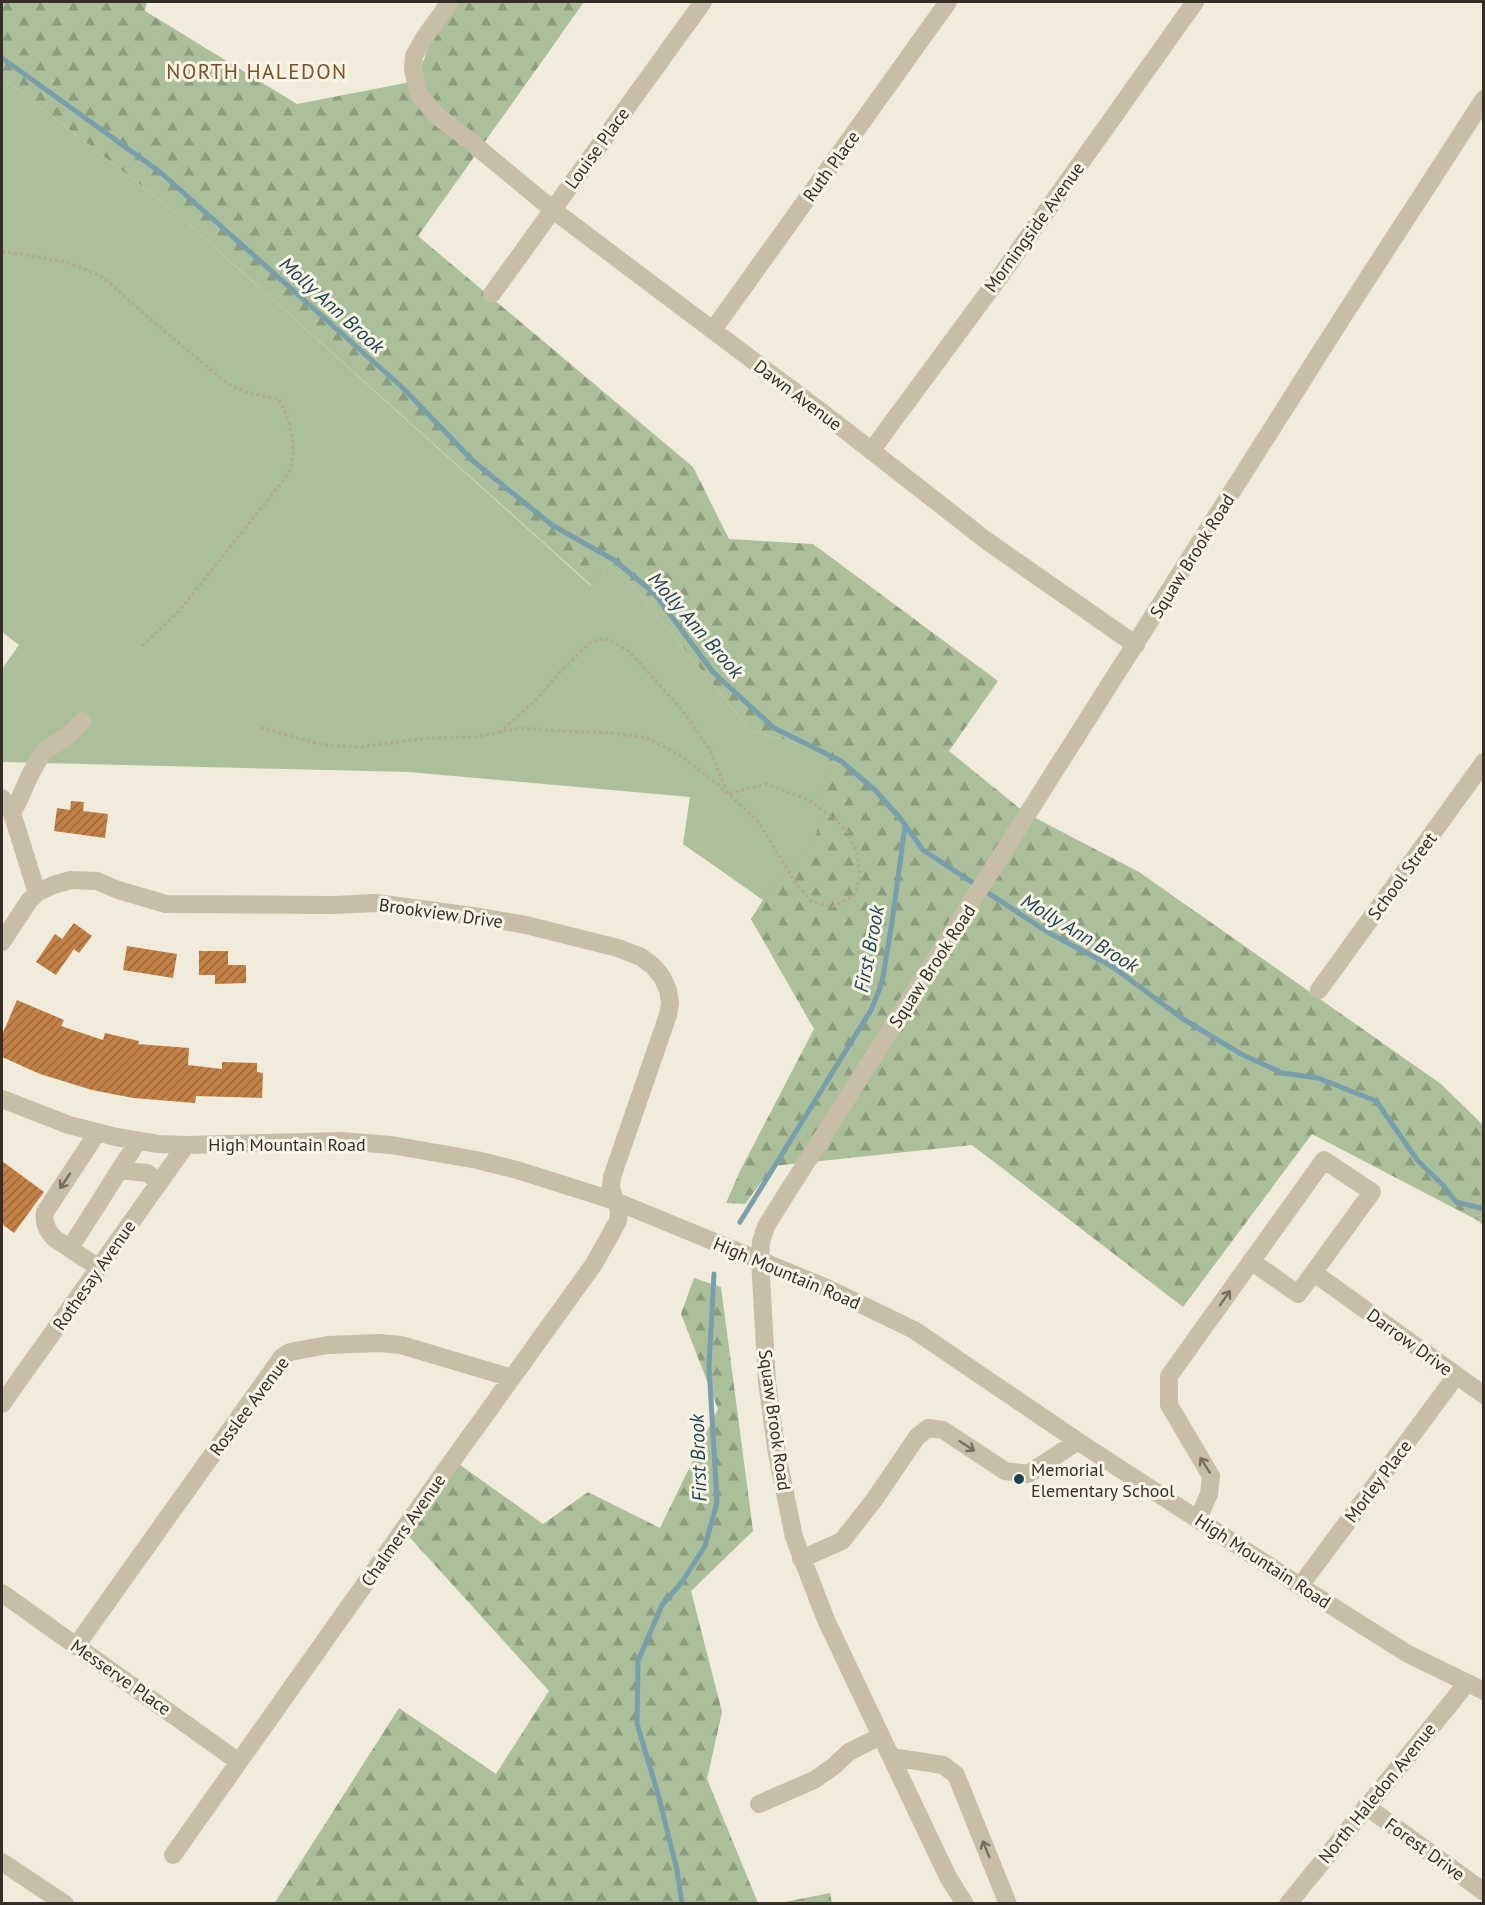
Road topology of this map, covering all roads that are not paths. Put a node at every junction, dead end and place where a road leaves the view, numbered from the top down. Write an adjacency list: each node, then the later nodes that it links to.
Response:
1 (450, 2): 6 (street, Dawn Avenue)
2 (703, 2): 6 (street, Louise Place)
3 (948, 2): 8 (street, Ruth Place)
4 (1195, 2): 9 (street, Morningside Avenue)
5 (1484, 99): 10 (street, Squaw Brook Road)
6 (553, 210): 7 (street, Louise Place); 8 (street, Dawn Avenue)
7 (492, 294)
8 (713, 330): 9 (street, Dawn Avenue)
9 (871, 451): 10 (street, Dawn Avenue)
10 (1136, 645): 25 (street, Squaw Brook Road)
11 (82, 721): 13 (street)
12 (1484, 762): 16 (street, School Street)
13 (7, 806): 14 (street)
14 (38, 893): 15 (street, Brookview Drive); 23 (street, Brookview Drive)
15 (2, 942)
16 (1320, 990)
17 (2, 1099): 18 (street, High Mountain Road)
18 (97, 1133): 19 (street, High Mountain Road); 24 (street, one-way to 24)
19 (138, 1141): 20 (street, High Mountain Road); 21 (street)
20 (186, 1145): 22 (street, Rothesay Avenue); 23 (street, High Mountain Road)
21 (120, 1170): 22 (street); 24 (street)
22 (160, 1182): 27 (street, Rothesay Avenue)
23 (615, 1201): 25 (street, High Mountain Road); 30 (street, Chalmers Avenue)
24 (70, 1248): 27 (street)
25 (760, 1260): 33 (street, High Mountain Road); 35 (street, Squaw Brook Road)
26 (1251, 1262): 28 (street); 28 (street); 34 (street, one-way to 26)
27 (99, 1268): 32 (street, Rothesay Avenue)
28 (1314, 1272): 29 (street, Darrow Drive)
29 (1456, 1376): 31 (street, Darrow Drive); 36 (street, Morley Place)
30 (512, 1378): 38 (street, Rosslee Avenue); 43 (street, Chalmers Avenue)
31 (1484, 1395)
32 (2, 1404)
33 (1078, 1441): 34 (street, High Mountain Road); 35 (street, one-way to 33)
34 (1198, 1520): 36 (street, High Mountain Road)
35 (801, 1558): 41 (street, Squaw Brook Road)
36 (1300, 1586): 39 (street, High Mountain Road)
37 (2, 1593): 38 (street, Messerve Place)
38 (76, 1646): 43 (street, Messerve Place)
39 (1467, 1683): 40 (street, High Mountain Road); 45 (street, North Haledon Avenue)
40 (1484, 1691)
41 (881, 1736): 42 (street, Squaw Brook Road); 44 (street)
42 (891, 1757): 50 (street, Squaw Brook Road); 51 (street, one-way to 42)
43 (240, 1762): 46 (street, Chalmers Avenue)
44 (759, 1804)
45 (1366, 1806): 48 (street, Forest Drive); 52 (street, North Haledon Avenue)
46 (173, 1855)
47 (2, 1862): 49 (street)
48 (1484, 1892)
49 (65, 1904)
50 (965, 1904)
51 (1008, 1904)
52 (1288, 1904)

